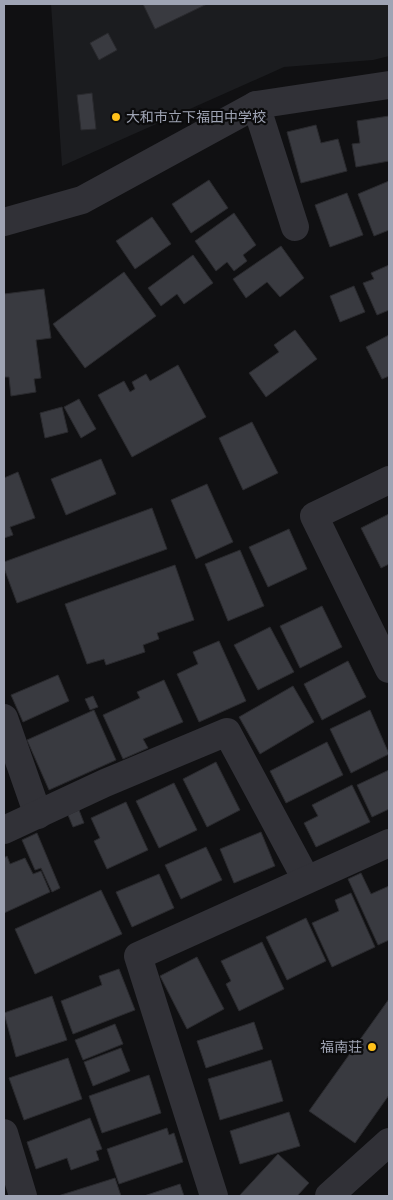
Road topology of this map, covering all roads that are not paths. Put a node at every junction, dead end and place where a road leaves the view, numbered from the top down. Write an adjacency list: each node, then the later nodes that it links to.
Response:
1 (389, 85): 2 (street)
2 (256, 105): 3 (street); 4 (street)
3 (4, 222)
4 (295, 227)
5 (389, 480): 6 (street)
6 (389, 669)
7 (4, 718): 8 (street)
8 (38, 815): 9 (street); 11 (street)
9 (4, 830)
10 (389, 843): 11 (street)
11 (306, 879): 15 (street)
12 (4, 1133): 14 (street)
13 (389, 1142): 16 (street)
14 (23, 1196)
15 (214, 1196)
16 (330, 1196)

